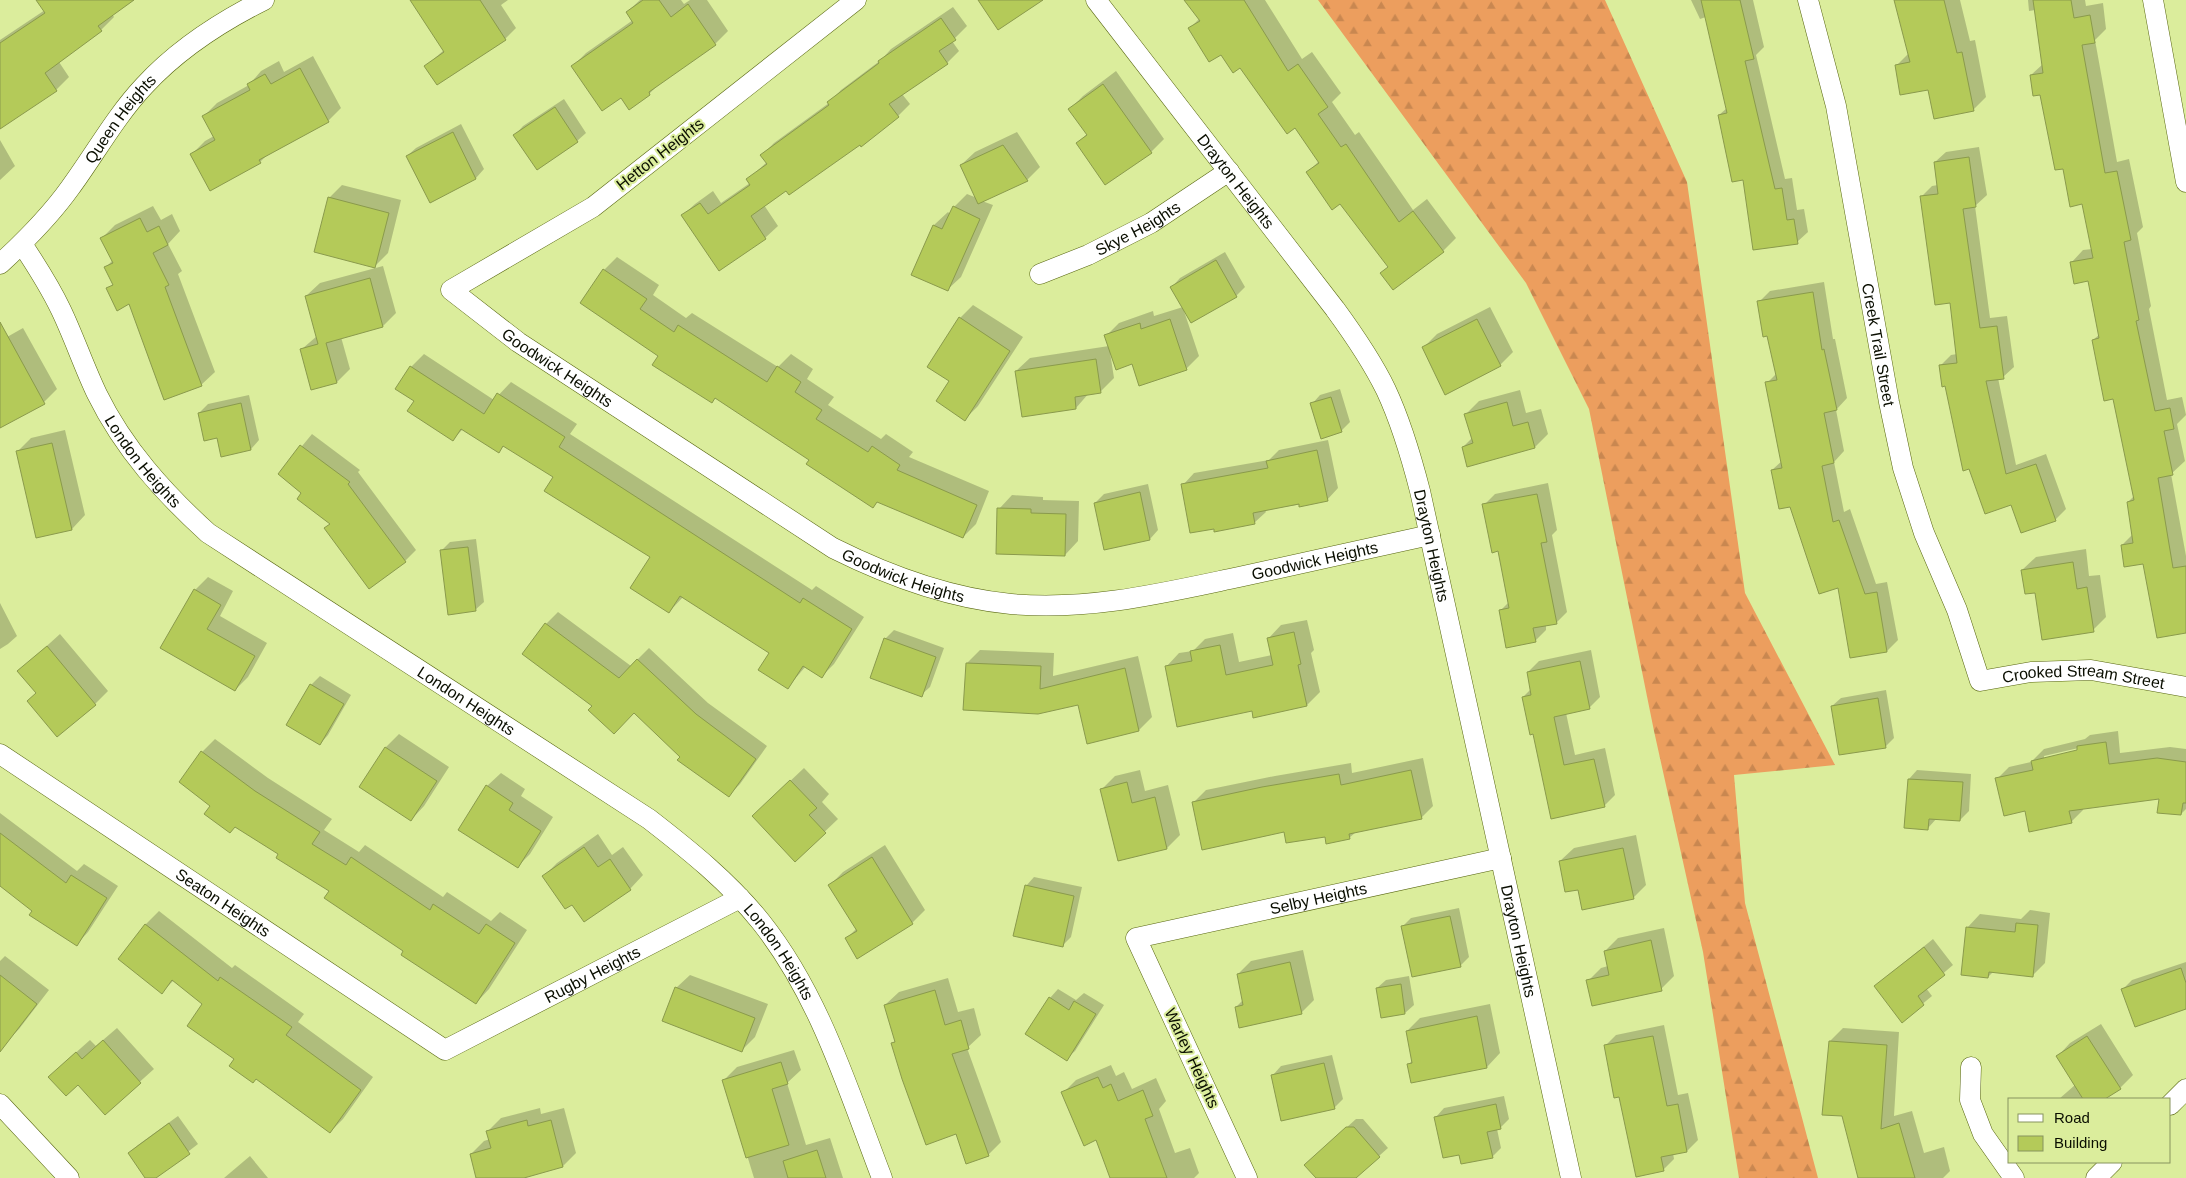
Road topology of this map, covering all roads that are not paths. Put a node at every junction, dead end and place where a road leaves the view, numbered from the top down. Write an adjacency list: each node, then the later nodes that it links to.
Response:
1 (264, 0): 8 (street, Queen Heights)
2 (856, 0): 11 (street, Hetton Heights)
3 (1096, 0): 6 (street, Drayton Heights)
4 (1808, 0): 13 (street, Creek Trail Street)
5 (2153, 0): 7 (street)
6 (1229, 171): 10 (street, Skye Heights); 12 (street, Drayton Heights)
7 (2186, 182)
8 (22, 244): 9 (street, Queen Heights); 17 (street, London Heights)
9 (0, 264)
10 (1040, 274)
11 (450, 290): 12 (street, Goodwick Heights)
12 (1430, 535): 16 (street, Drayton Heights)
13 (1980, 681): 14 (street, Crooked Stream Street)
14 (2186, 686)
15 (0, 754): 19 (street, Seaton Heights)
16 (1501, 858): 18 (street, Selby Heights); 28 (street, Drayton Heights)
17 (740, 898): 19 (street, Rugby Heights); 26 (street, London Heights)
18 (1136, 938): 27 (street, Warley Heights)
19 (445, 1050)
20 (1971, 1067): 29 (street)
21 (2186, 1089): 23 (street)
22 (0, 1104): 25 (street)
23 (2171, 1104)
24 (2111, 1163): 30 (street)
25 (69, 1178)
26 (882, 1178)
27 (1247, 1178)
28 (1571, 1178)
29 (2014, 1178)
30 (2096, 1178)

